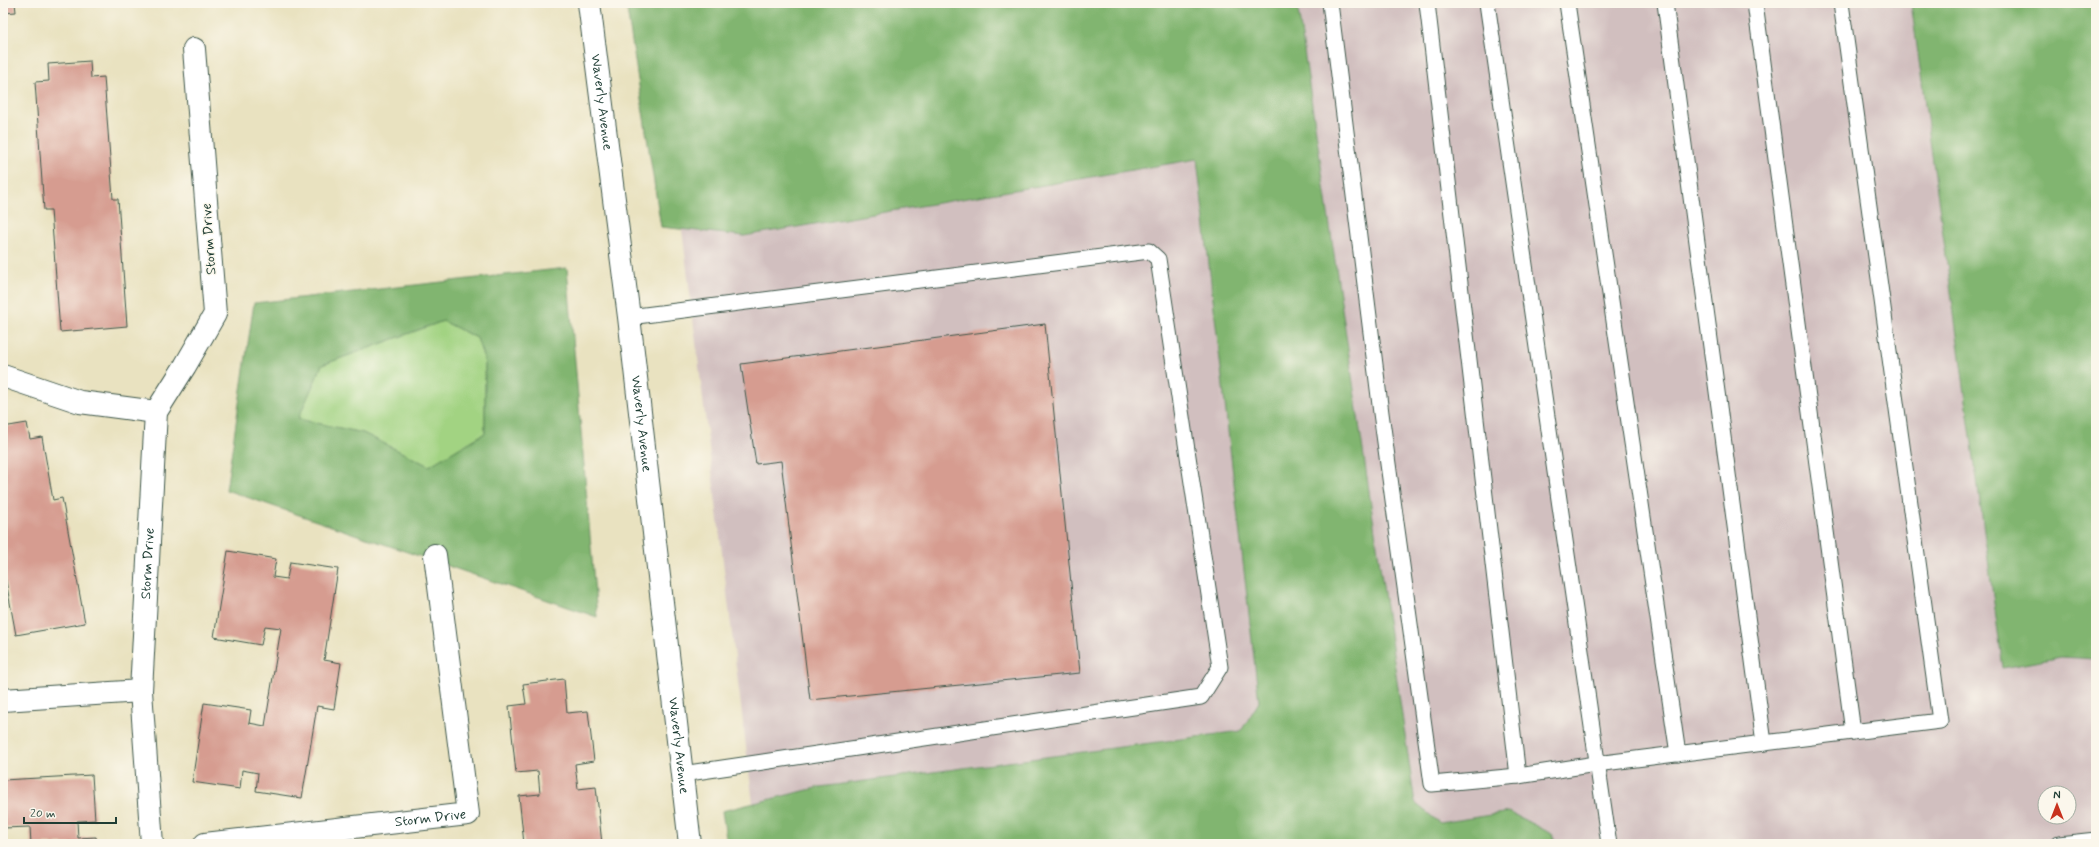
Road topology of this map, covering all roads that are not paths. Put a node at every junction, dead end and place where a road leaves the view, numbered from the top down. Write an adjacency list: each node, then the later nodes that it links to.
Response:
1 (589, 3): 10 (street, Waverly Avenue)
2 (1330, 3): 21 (lane)
3 (1427, 3): 21 (lane)
4 (1488, 3): 19 (lane)
5 (1567, 3): 18 (lane)
6 (1665, 3): 17 (lane)
7 (1756, 3): 16 (lane)
8 (1841, 3): 16 (lane)
9 (194, 50): 12 (street, Storm Drive)
10 (629, 317): 20 (street, Waverly Avenue); 20 (lane)
11 (3, 376): 12 (street)
12 (156, 412): 14 (street, Storm Drive)
13 (435, 555): 24 (street, Storm Drive)
14 (141, 691): 15 (street); 23 (street, Storm Drive)
15 (3, 700)
16 (1853, 732): 17 (lane)
17 (1764, 743): 18 (lane)
18 (1678, 754): 19 (lane)
19 (1596, 764): 21 (lane); 26 (lane)
20 (682, 774): 25 (street, Waverly Avenue)
21 (1518, 776)
22 (2096, 840): 27 (lane)
23 (152, 844)
24 (205, 844)
25 (690, 844)
26 (1609, 844)
27 (2059, 844)

